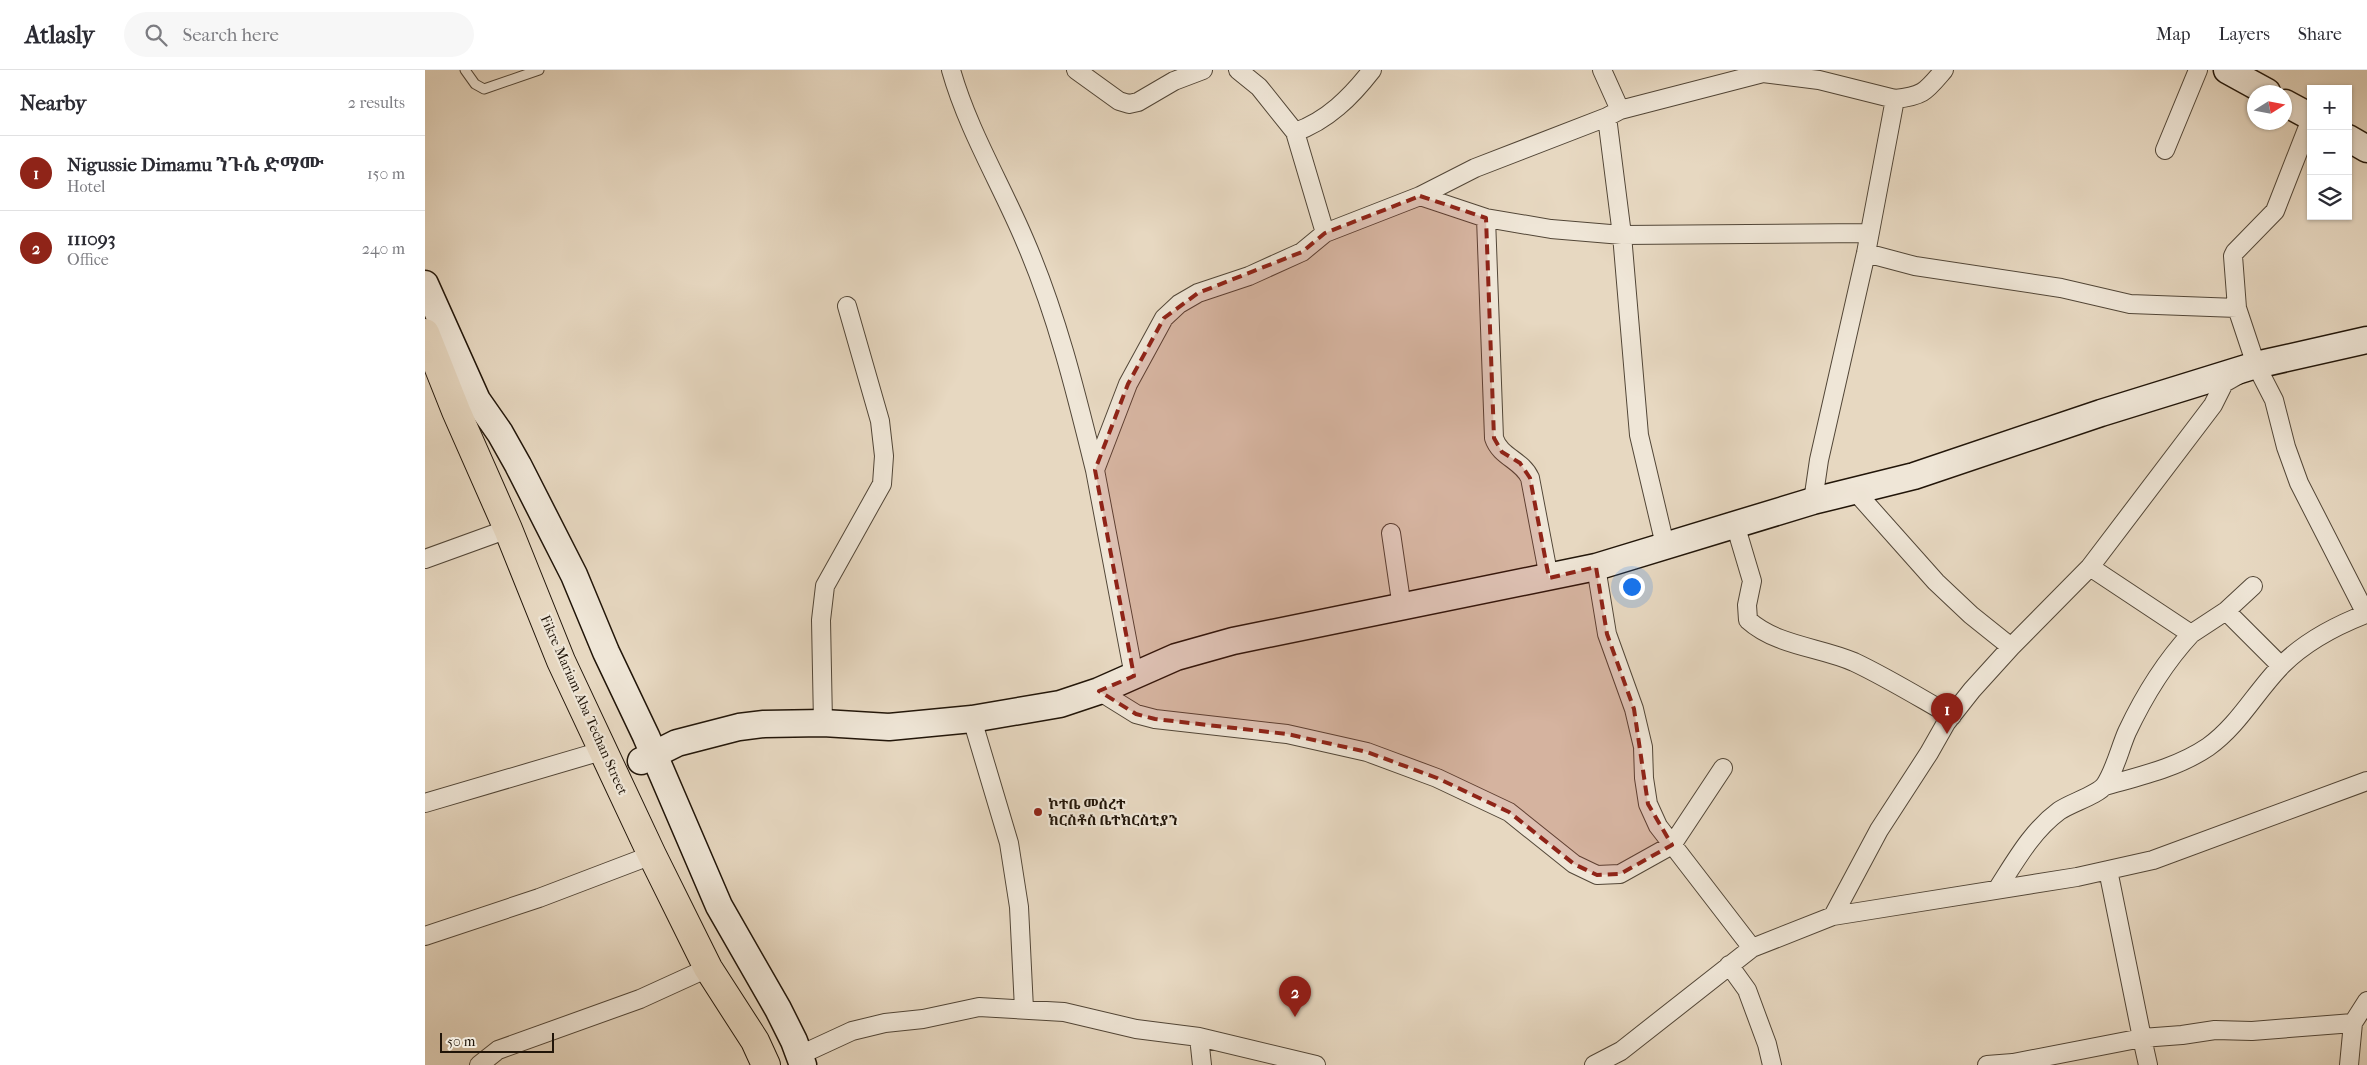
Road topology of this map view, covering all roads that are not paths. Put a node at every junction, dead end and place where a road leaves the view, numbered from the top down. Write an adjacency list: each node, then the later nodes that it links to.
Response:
1 (465, 70): 2 (lane)
2 (539, 70)
3 (951, 70): 37 (street)
4 (1076, 70): 5 (street)
5 (1203, 70)
6 (1238, 70): 19 (street)
7 (1372, 70): 19 (street)
8 (1602, 70): 16 (street)
9 (1944, 70): 14 (street)
10 (2198, 70): 22 (street)
11 (2227, 70): 13 (street)
12 (1763, 72): 14 (street); 16 (street)
13 (2254, 85)
14 (1895, 98): 26 (street)
15 (2292, 106): 17 (street)
16 (1613, 113): 23 (street); 27 (street)
17 (2307, 116)
18 (2307, 128): 31 (street)
19 (1295, 132): 25 (street)
20 (2352, 140): 21 (street)
21 (2367, 149)
22 (2165, 150)
23 (1420, 196): 24 (street); 25 (street)
24 (1486, 218): 27 (street); 47 (street)
25 (1325, 233): 37 (street)
26 (1869, 233): 27 (street); 28 (street)
27 (1622, 235): 43 (street)
28 (1866, 253): 31 (street); 39 (street)
29 (425, 284): 36 (street)
30 (847, 306): 59 (street)
31 (2237, 308): 34 (street)
32 (425, 333): 35 (main road, Fikre Mariam Aba Techan Street)
33 (2367, 340): 34 (street)
34 (2256, 365): 38 (street); 45 (street); 51 (street)
35 (456, 411): 36 (main road); 41 (main road, Fikre Mariam Aba Techan Street)
36 (491, 430): 61 (street)
37 (1095, 470): 55 (street)
38 (1855, 491): 39 (street); 53 (street)
39 (1813, 501): 40 (street)
40 (1735, 524): 43 (street); 57 (street)
41 (508, 529): 44 (street); 60 (main road, Fikre Mariam Aba Techan Street)
42 (1391, 533): 49 (street)
43 (1665, 545): 46 (street)
44 (425, 559)
45 (2090, 567): 52 (street); 53 (street)
46 (1596, 568): 47 (street); 66 (street)
47 (1549, 578): 49 (street)
48 (2253, 586): 50 (street)
49 (1402, 608): 55 (street)
50 (2226, 611): 52 (street); 54 (street)
51 (2367, 614): 54 (street)
52 (2191, 634): 64 (street)
53 (2011, 647): 57 (street)
54 (2281, 666): 64 (street)
55 (1134, 676): 56 (street)
56 (1099, 691): 58 (street); 66 (street)
57 (1952, 716): 70 (street)
58 (972, 720): 59 (street); 76 (street)
59 (823, 722): 61 (street)
60 (605, 750): 65 (street); 67 (main road, Fikre Mariam Aba Techan Street)
61 (647, 757): 81 (street)
62 (1723, 768): 66 (street)
63 (2367, 781): 68 (street)
64 (2105, 786): 69 (street)
65 (425, 803)
66 (1672, 845): 72 (street)
67 (652, 855): 71 (street); 74 (main road, Fikre Mariam Aba Techan Street)
68 (2108, 870): 69 (street); 79 (street)
69 (1998, 888): 70 (street)
70 (1833, 916): 72 (street)
71 (425, 936)
72 (1752, 948): 73 (street)
73 (1729, 965): 80 (street); 87 (street)
74 (708, 968): 82 (street); 83 (main road, Fikre Mariam Aba Techan Street)
75 (2367, 1001): 77 (street)
76 (1024, 1009): 78 (street); 81 (street)
77 (2353, 1022): 79 (street); 90 (street)
78 (1199, 1037): 84 (street); 85 (street)
79 (2142, 1038): 88 (street); 89 (street)
80 (1624, 1058): 86 (street)
81 (801, 1060)
82 (479, 1065)
83 (766, 1065)
84 (1202, 1065)
85 (1316, 1065)
86 (1594, 1065)
87 (1772, 1065)
88 (1987, 1065)
89 (2148, 1065)
90 (2349, 1065)

